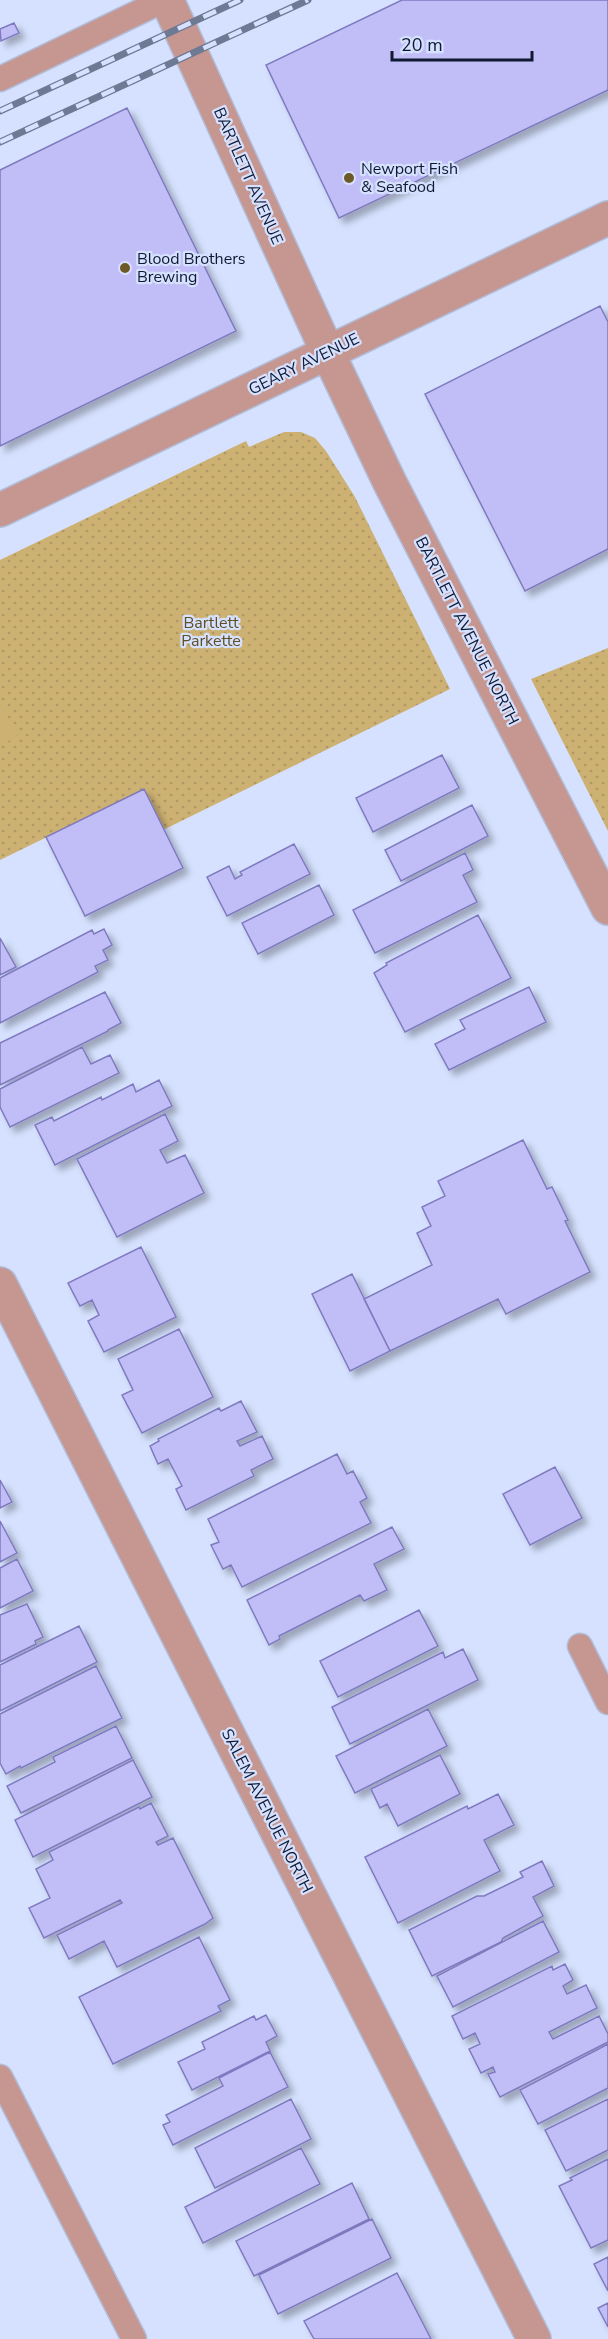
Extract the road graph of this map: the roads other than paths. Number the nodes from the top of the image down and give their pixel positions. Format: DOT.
graph roads {
  1 [pos="166,0"];
  2 [pos="0,79"];
  3 [pos="608,218"];
  4 [pos="328,353"];
  5 [pos="0,510"];
  6 [pos="608,908"];
  7 [pos="0,1284"];
  8 [pos="580,1646"];
  9 [pos="608,1702"];
  10 [pos="0,2077"];
  11 [pos="134,2339"];
  12 [pos="534,2339"];
  1 -- 2 [label="lane"];
  1 -- 4 [label="street, BARTLETT AVENUE"];
  3 -- 4 [label="street, GEARY AVENUE"];
  4 -- 5 [label="street, GEARY AVENUE"];
  4 -- 6 [label="street, BARTLETT AVENUE NORTH"];
  7 -- 12 [label="street, SALEM AVENUE NORTH"];
  8 -- 9 [label="lane"];
  10 -- 11 [label="lane"];
}
